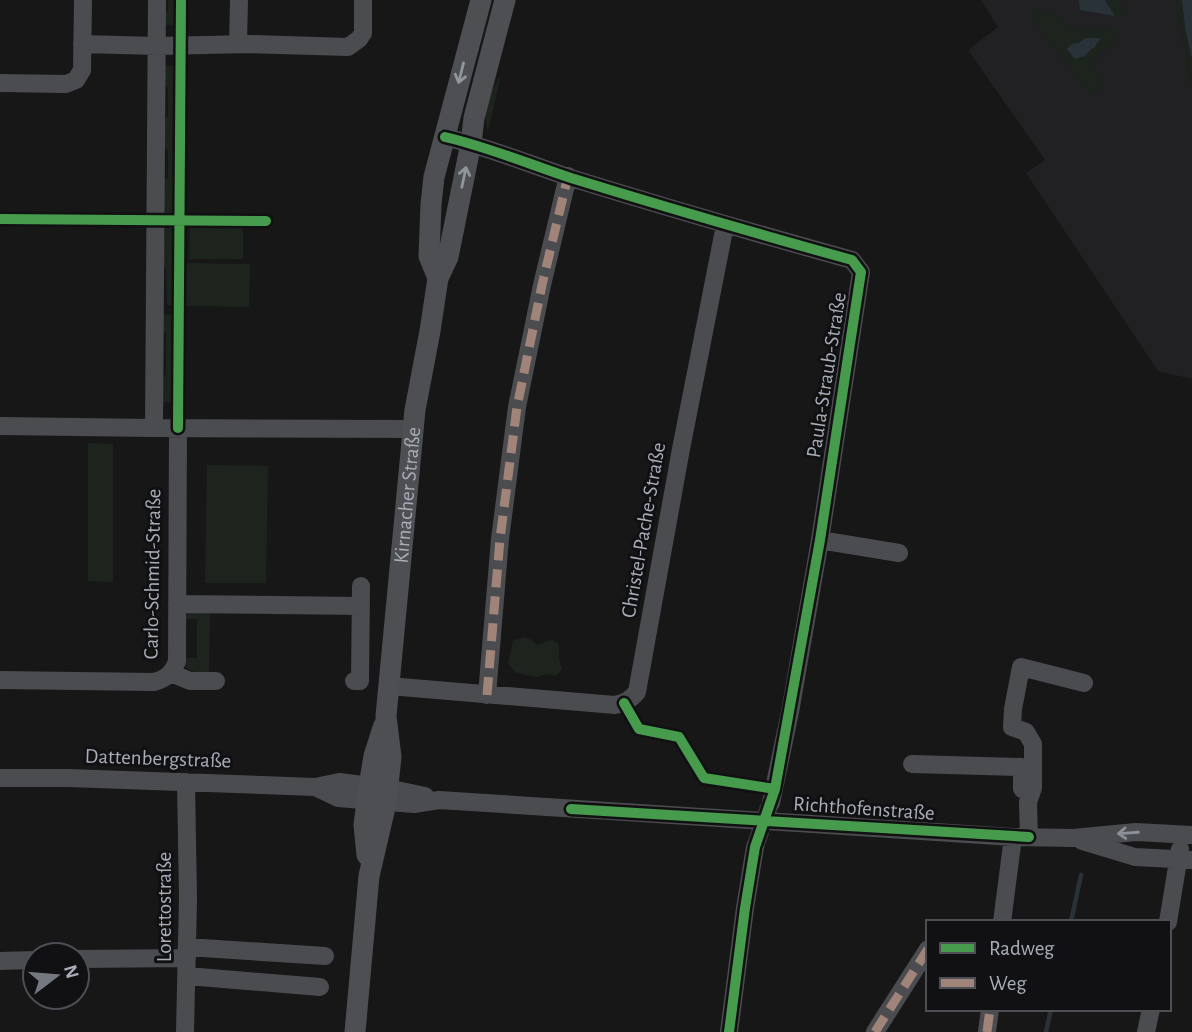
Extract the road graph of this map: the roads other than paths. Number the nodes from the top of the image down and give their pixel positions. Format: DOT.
graph roads {
  1 [pos="83,0"];
  2 [pos="157,0"];
  3 [pos="239,0"];
  4 [pos="363,0"];
  5 [pos="481,0"];
  6 [pos="505,0"];
  7 [pos="82,44"];
  8 [pos="238,44"];
  9 [pos="157,46"];
  10 [pos="0,83"];
  11 [pos="445,137"];
  12 [pos="471,143"];
  13 [pos="568,176"];
  14 [pos="431,204"];
  15 [pos="457,210"];
  16 [pos="725,225"];
  17 [pos="438,278"];
  18 [pos="0,426"];
  19 [pos="154,428"];
  20 [pos="178,428"];
  21 [pos="413,429"];
  22 [pos="820,540"];
  23 [pos="899,553"];
  24 [pos="361,586"];
  25 [pos="177,604"];
  26 [pos="360,606"];
  27 [pos="172,673"];
  28 [pos="0,680"];
  29 [pos="216,681"];
  30 [pos="354,681"];
  31 [pos="1084,683"];
  32 [pos="389,686"];
  33 [pos="487,695"];
  34 [pos="912,764"];
  35 [pos="0,778"];
  36 [pos="186,782"];
  37 [pos="377,794"];
  38 [pos="1028,802"];
  39 [pos="771,803"];
  40 [pos="1187,831"];
  41 [pos="1021,837"];
  42 [pos="1073,838"];
  43 [pos="755,847"];
  44 [pos="1185,860"];
  45 [pos="1002,920"];
  46 [pos="1169,920"];
  47 [pos="926,952"];
  48 [pos="325,956"];
  49 [pos="91,959"];
  50 [pos="21,960"];
  51 [pos="187,960"];
  52 [pos="0,961"];
  53 [pos="320,987"];
  54 [pos="990,1011"];
  55 [pos="1151,1011"];
  56 [pos="185,1032"];
  57 [pos="355,1032"];
  58 [pos="729,1032"];
  59 [pos="875,1032"];
  60 [pos="986,1032"];
  61 [pos="1146,1032"];
  1 -- 7 [label="street"];
  2 -- 9 [label="street"];
  3 -- 8 [label="street"];
  4 -- 8 [label="street"];
  5 -- 11 [label="main road, Kirnacher Straße, one-way"];
  6 -- 12 [label="main road, Kirnacher Straße"];
  7 -- 9 [label="street"];
  7 -- 10 [label="street"];
  8 -- 9 [label="street"];
  9 -- 19 [label="street"];
  11 -- 12 [label="street, Paula-Straub-Straße"];
  11 -- 14 [label="main road, Kirnacher Straße"];
  12 -- 13 [label="street, Paula-Straub-Straße"];
  15 -- 12 [label="main road, Kirnacher Straße, one-way"];
  13 -- 16 [label="street, Paula-Straub-Straße"];
  13 -- 33 [label="street"];
  14 -- 15 [label="street"];
  14 -- 17 [label="main road, Kirnacher Straße"];
  15 -- 17 [label="main road, Kirnacher Straße"];
  16 -- 22 [label="street, Paula-Straub-Straße"];
  16 -- 33 [label="street, Christel-Pache-Straße"];
  17 -- 21 [label="main road, Kirnacher Straße"];
  18 -- 19 [label="street"];
  19 -- 20 [label="street"];
  20 -- 21 [label="street"];
  20 -- 25 [label="street, Carlo-Schmid-Straße"];
  21 -- 32 [label="main road, Kirnacher Straße"];
  22 -- 23 [label="street"];
  22 -- 39 [label="street, Paula-Straub-Straße"];
  24 -- 26 [label="street"];
  25 -- 26 [label="street"];
  25 -- 27 [label="street, Carlo-Schmid-Straße"];
  26 -- 30 [label="street"];
  27 -- 28 [label="street, Carlo-Schmid-Straße"];
  27 -- 29 [label="street"];
  31 -- 38 [label="street"];
  32 -- 33 [label="street, Christel-Pache-Straße"];
  32 -- 37 [label="main road, Kirnacher Straße"];
  34 -- 38 [label="street"];
  35 -- 36 [label="street, Dattenbergstraße"];
  36 -- 37 [label="street, Dattenbergstraße"];
  36 -- 51 [label="street, Lorettostraße"];
  37 -- 41 [label="street, Richthofenstraße"];
  37 -- 57 [label="main road, Kirnacher Straße"];
  38 -- 41 [label="street"];
  40 -- 42 [label="street, Richthofenstraße, one-way"];
  40 -- 44 [label="street"];
  41 -- 42 [label="street, Richthofenstraße"];
  41 -- 45 [label="street"];
  42 -- 44 [label="street, Richthofenstraße"];
  43 -- 58 [label="street"];
  44 -- 46 [label="street"];
  47 -- 59 [label="street"];
  48 -- 51 [label="street"];
  49 -- 51 [label="street"];
  50 -- 52 [label="street"];
  51 -- 53 [label="street"];
  51 -- 56 [label="street, Lorettostraße"];
  54 -- 60 [label="street"];
  55 -- 61 [label="street"];
}
